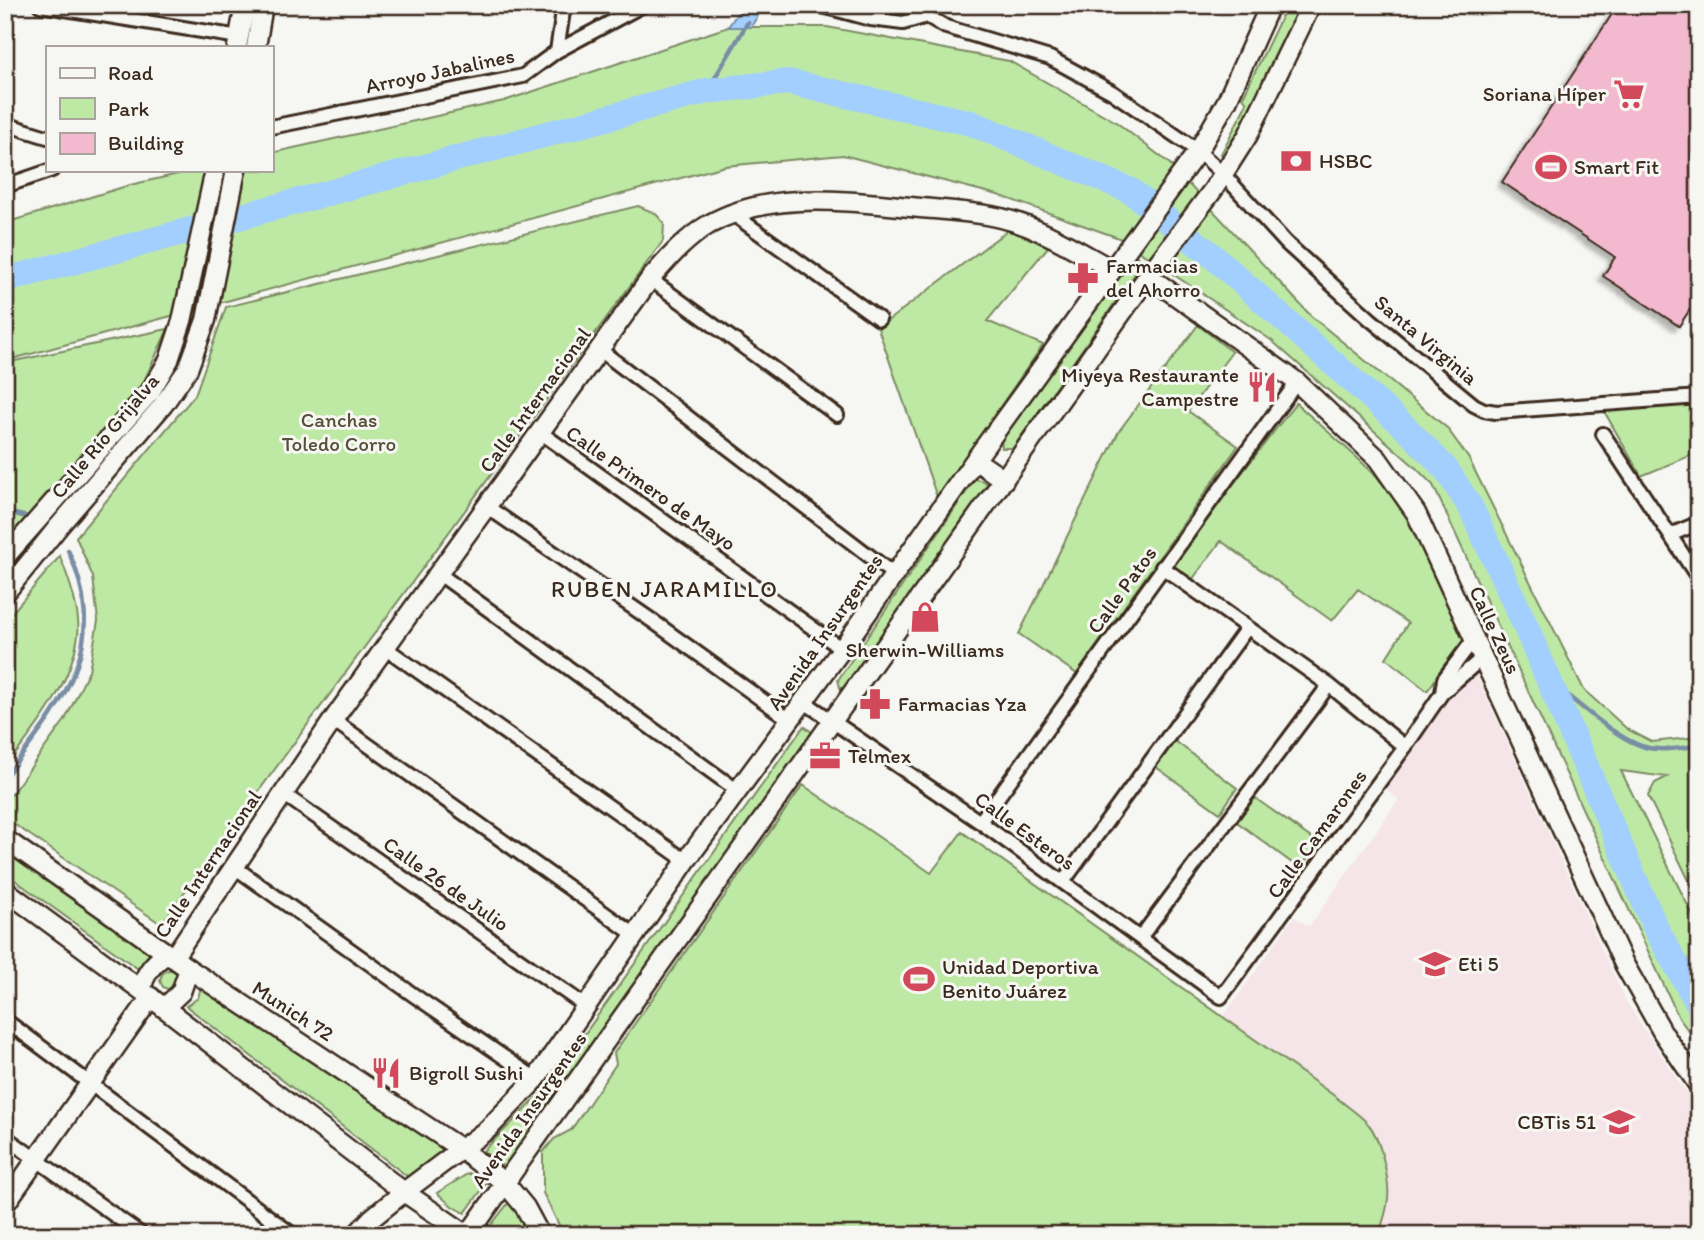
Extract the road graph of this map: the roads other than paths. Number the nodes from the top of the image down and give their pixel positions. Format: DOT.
graph roads {
  1 [pos="40,5"];
  2 [pos="245,5"];
  3 [pos="263,5"];
  4 [pos="565,5"];
  5 [pos="643,5"];
  6 [pos="819,5"];
  7 [pos="1270,5"];
  8 [pos="1311,5"];
  9 [pos="926,11"];
  10 [pos="238,42"];
  11 [pos="256,46"];
  12 [pos="557,51"];
  13 [pos="5,124"];
  14 [pos="273,127"];
  15 [pos="46,137"];
  16 [pos="1198,151"];
  17 [pos="46,172"];
  18 [pos="215,172"];
  19 [pos="236,172"];
  20 [pos="1223,174"];
  21 [pos="5,186"];
  22 [pos="733,214"];
  23 [pos="1111,269"];
  24 [pos="1148,276"];
  25 [pos="650,279"];
  26 [pos="879,319"];
  27 [pos="600,350"];
  28 [pos="1297,382"];
  29 [pos="1699,397"];
  30 [pos="837,415"];
  31 [pos="540,432"];
  32 [pos="1603,434"];
  33 [pos="975,460"];
  34 [pos="1004,480"];
  35 [pos="486,506"];
  36 [pos="1699,523"];
  37 [pos="1670,535"];
  38 [pos="5,557"];
  39 [pos="1162,567"];
  40 [pos="438,573"];
  41 [pos="894,574"];
  42 [pos="1699,579"];
  43 [pos="5,593"];
  44 [pos="1247,628"];
  45 [pos="1474,639"];
  46 [pos="384,647"];
  47 [pos="842,649"];
  48 [pos="1482,658"];
  49 [pos="1329,685"];
  50 [pos="1442,692"];
  51 [pos="803,701"];
  52 [pos="333,720"];
  53 [pos="790,720"];
  54 [pos="832,721"];
  55 [pos="1405,747"];
  56 [pos="738,790"];
  57 [pos="282,793"];
  58 [pos="981,822"];
  59 [pos="5,839"];
  60 [pos="686,861"];
  61 [pos="233,866"];
  62 [pos="1063,882"];
  63 [pos="5,890"];
  64 [pos="635,935"];
  65 [pos="1140,938"];
  66 [pos="170,956"];
  67 [pos="189,970"];
  68 [pos="1221,997"];
  69 [pos="152,998"];
  70 [pos="587,1007"];
  71 [pos="5,1020"];
  72 [pos="536,1079"];
  73 [pos="90,1083"];
  74 [pos="1699,1086"];
  75 [pos="5,1137"];
  76 [pos="461,1149"];
  77 [pos="36,1159"];
  78 [pos="505,1183"];
  79 [pos="404,1192"];
  80 [pos="5,1204"];
  81 [pos="142,1235"];
  82 [pos="293,1235"];
  83 [pos="356,1235"];
  84 [pos="467,1235"];
  85 [pos="540,1235"];
  1 -- 10 [label="street"];
  2 -- 10 [label="main road"];
  3 -- 11 [label="main road"];
  4 -- 12 [label="street"];
  5 -- 12 [label="street, Arroyo Jabalines"];
  6 -- 9 [label="street"];
  7 -- 16 [label="main road, Avenida Insurgentes"];
  8 -- 20 [label="main road, Avenida Insurgentes"];
  9 -- 16 [label="street, Santa Virginia"];
  12 -- 14 [label="street, Arroyo Jabalines"];
  13 -- 15 [label="street"];
  16 -- 20 [label="street, Santa Virginia"];
  16 -- 23 [label="main road, Avenida Insurgentes"];
  17 -- 21 [label="street"];
  18 -- 38 [label="main road, Calle Río Grijalva"];
  19 -- 43 [label="main road, Calle Río Grijalva"];
  20 -- 24 [label="main road, Avenida Insurgentes"];
  20 -- 29 [label="street, Santa Virginia"];
  22 -- 23 [label="main road, Calle Internacional"];
  22 -- 25 [label="main road, Calle Internacional"];
  22 -- 26 [label="street"];
  23 -- 33 [label="main road, Avenida Insurgentes"];
  24 -- 28 [label="main road, Calle Zeus"];
  24 -- 34 [label="main road, Avenida Insurgentes"];
  25 -- 27 [label="main road, Calle Internacional"];
  25 -- 30 [label="street"];
  27 -- 31 [label="main road, Calle Internacional"];
  27 -- 41 [label="street"];
  28 -- 39 [label="street, Calle Patos"];
  28 -- 45 [label="main road, Calle Zeus"];
  31 -- 35 [label="main road, Calle Internacional"];
  31 -- 47 [label="street, Calle Primero de Mayo"];
  32 -- 37 [label="street"];
  33 -- 34 [label="main road"];
  33 -- 41 [label="main road, Avenida Insurgentes"];
  34 -- 54 [label="main road, Avenida Insurgentes"];
  35 -- 40 [label="main road, Calle Internacional"];
  35 -- 53 [label="street"];
  36 -- 37 [label="street"];
  37 -- 42 [label="street"];
  39 -- 44 [label="street"];
  39 -- 58 [label="street, Calle Patos"];
  40 -- 46 [label="main road, Calle Internacional"];
  40 -- 56 [label="street"];
  41 -- 47 [label="main road, Avenida Insurgentes"];
  44 -- 49 [label="street"];
  44 -- 62 [label="street"];
  45 -- 48 [label="main road, Calle Zeus"];
  45 -- 50 [label="street, Calle Camarones"];
  46 -- 52 [label="main road, Calle Internacional"];
  46 -- 60 [label="street"];
  47 -- 51 [label="main road, Avenida Insurgentes"];
  48 -- 50 [label="street, Calle Camarones"];
  48 -- 74 [label="main road, Calle Zeus"];
  49 -- 55 [label="street"];
  49 -- 65 [label="street"];
  50 -- 55 [label="street, Calle Camarones"];
  51 -- 53 [label="main road, Avenida Insurgentes"];
  51 -- 54 [label="street, Calle Esteros"];
  52 -- 57 [label="main road, Calle Internacional"];
  52 -- 64 [label="street"];
  53 -- 56 [label="main road, Avenida Insurgentes"];
  54 -- 58 [label="street, Calle Esteros"];
  54 -- 78 [label="main road, Avenida Insurgentes"];
  55 -- 68 [label="street, Calle Camarones"];
  56 -- 60 [label="main road, Avenida Insurgentes"];
  57 -- 61 [label="main road, Calle Internacional"];
  57 -- 70 [label="street, Calle 26 de Julio"];
  58 -- 62 [label="street, Calle Esteros"];
  59 -- 66 [label="main road, Munich 72"];
  60 -- 64 [label="main road, Avenida Insurgentes"];
  61 -- 66 [label="main road, Calle Internacional"];
  61 -- 72 [label="street"];
  62 -- 65 [label="street, Calle Esteros"];
  63 -- 69 [label="main road"];
  64 -- 70 [label="main road, Avenida Insurgentes"];
  65 -- 68 [label="street, Calle Esteros"];
  66 -- 67 [label="main road, Munich 72"];
  66 -- 69 [label="main road"];
  67 -- 69 [label="main road"];
  67 -- 76 [label="main road, Munich 72"];
  69 -- 73 [label="main road"];
  69 -- 79 [label="main road"];
  70 -- 72 [label="main road, Avenida Insurgentes"];
  71 -- 73 [label="street"];
  72 -- 76 [label="main road, Avenida Insurgentes"];
  73 -- 77 [label="main road"];
  73 -- 82 [label="street"];
  75 -- 77 [label="street"];
  76 -- 78 [label="main road, Munich 72"];
  76 -- 79 [label="main road, Avenida Insurgentes"];
  77 -- 80 [label="main road"];
  77 -- 81 [label="street"];
  78 -- 84 [label="main road, Avenida Insurgentes"];
  78 -- 85 [label="main road, Munich 72"];
  79 -- 83 [label="main road, Avenida Insurgentes"];
  79 -- 84 [label="main road"];
}
